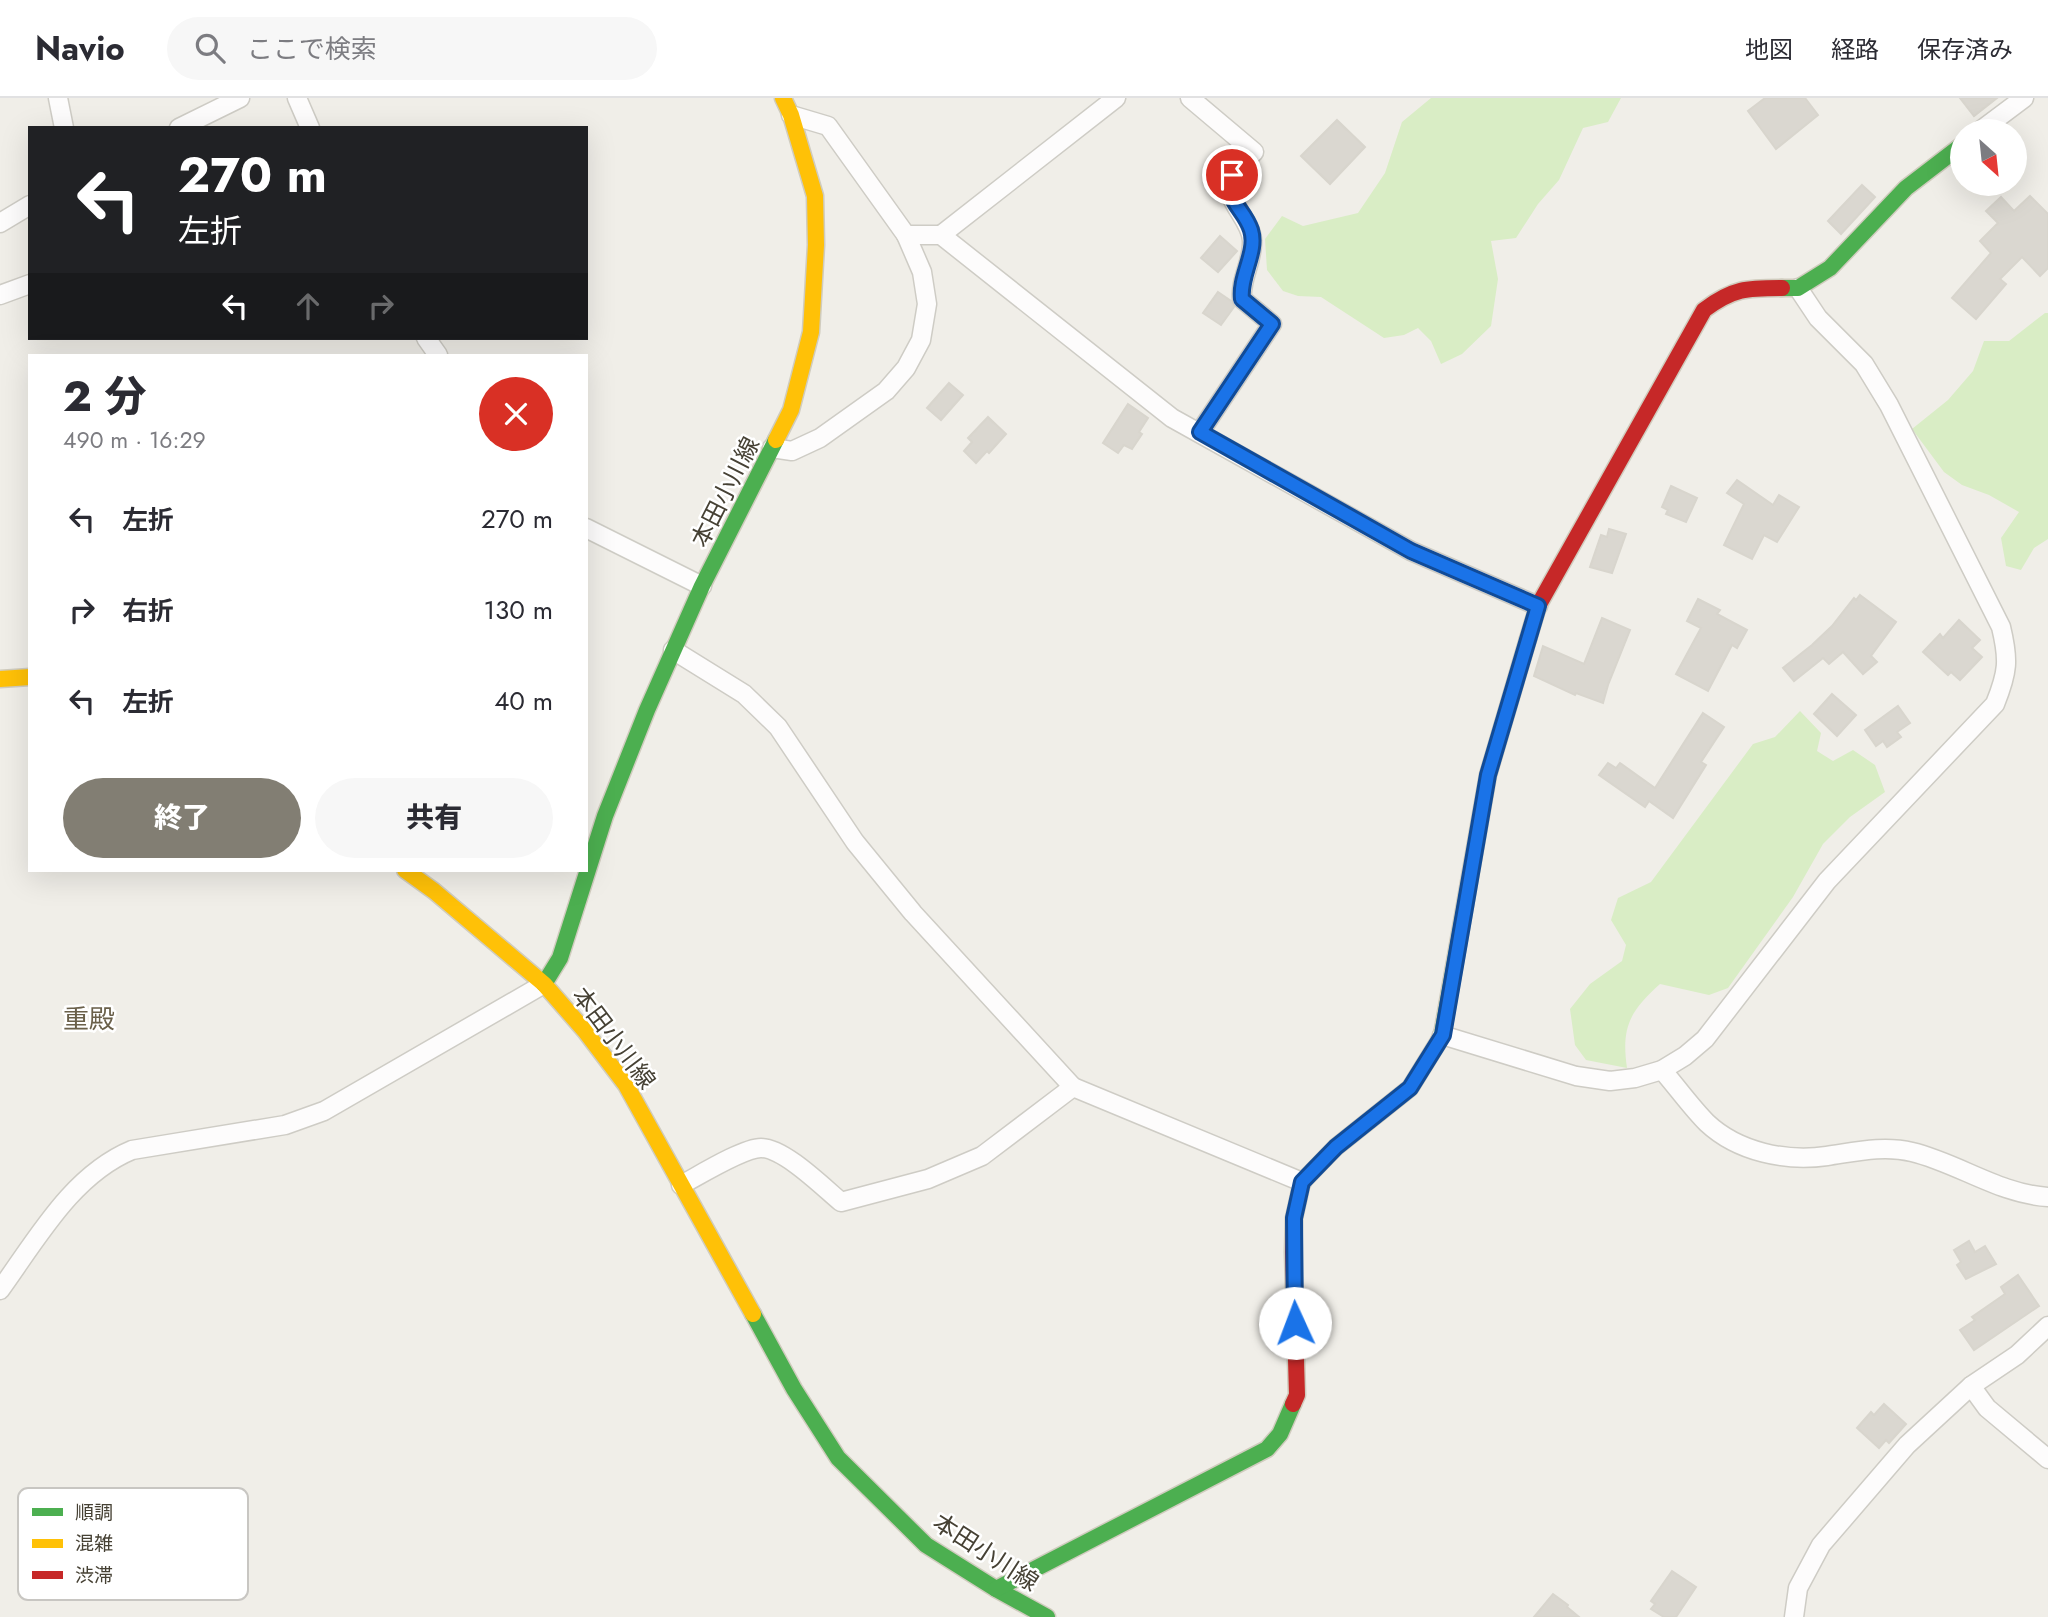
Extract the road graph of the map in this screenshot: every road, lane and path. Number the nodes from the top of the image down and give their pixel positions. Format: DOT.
graph roads {
  1 [pos="58,98"];
  2 [pos="240,98"];
  3 [pos="297,98"];
  4 [pos="1116,98"];
  5 [pos="1190,98"];
  6 [pos="2024,98"];
  7 [pos="787,106"];
  8 [pos="1996,119"];
  9 [pos="64,126"];
  10 [pos="183,126"];
  11 [pos="309,126"];
  12 [pos="1950,154"];
  13 [pos="28,206"];
  14 [pos="0,223"];
  15 [pos="941,234"];
  16 [pos="906,235"];
  17 [pos="28,285"];
  18 [pos="1798,288"];
  19 [pos="0,295"];
  20 [pos="1200,432"];
  21 [pos="772,448"];
  22 [pos="588,529"];
  23 [pos="702,586"];
  24 [pos="1538,606"];
  25 [pos="673,650"];
  26 [pos="28,677"];
  27 [pos="0,679"];
  28 [pos="588,870"];
  29 [pos="408,872"];
  30 [pos="587,872"];
  31 [pos="544,984"];
  32 [pos="1443,1035"];
  33 [pos="1662,1070"];
  34 [pos="1073,1087"];
  35 [pos="1302,1182"];
  36 [pos="681,1185"];
  37 [pos="2048,1196"];
  38 [pos="0,1290"];
  39 [pos="2048,1326"];
  40 [pos="1971,1387"];
  41 [pos="2048,1459"];
  42 [pos="996,1589"];
  43 [pos="1047,1617"];
  44 [pos="1794,1617"];
  1 -- 9 [label="street"];
  2 -- 10 [label="street"];
  3 -- 11 [label="street"];
  4 -- 15 [label="street"];
  5 -- 20 [label="street"];
  6 -- 8 [label="street"];
  7 -- 16 [label="street"];
  7 -- 21 [label="main road, 本田小川線"];
  12 -- 18 [label="main road"];
  13 -- 14 [label="street"];
  15 -- 16 [label="street"];
  15 -- 20 [label="street"];
  16 -- 21 [label="street"];
  17 -- 19 [label="street"];
  18 -- 24 [label="main road"];
  18 -- 33 [label="street"];
  20 -- 24 [label="street"];
  21 -- 23 [label="main road, 本田小川線"];
  22 -- 23 [label="street"];
  23 -- 25 [label="main road, 本田小川線"];
  24 -- 32 [label="main road"];
  25 -- 28 [label="main road, 本田小川線"];
  25 -- 34 [label="street"];
  26 -- 27 [label="main road"];
  29 -- 31 [label="main road"];
  30 -- 31 [label="main road, 本田小川線"];
  31 -- 36 [label="main road, 本田小川線"];
  31 -- 38 [label="street"];
  32 -- 33 [label="street"];
  32 -- 35 [label="main road"];
  33 -- 37 [label="street"];
  34 -- 35 [label="street"];
  34 -- 36 [label="street"];
  35 -- 42 [label="main road"];
  36 -- 42 [label="main road, 本田小川線"];
  39 -- 40 [label="street"];
  40 -- 41 [label="street"];
  40 -- 44 [label="street"];
  42 -- 43 [label="main road, 本田小川線"];
}
